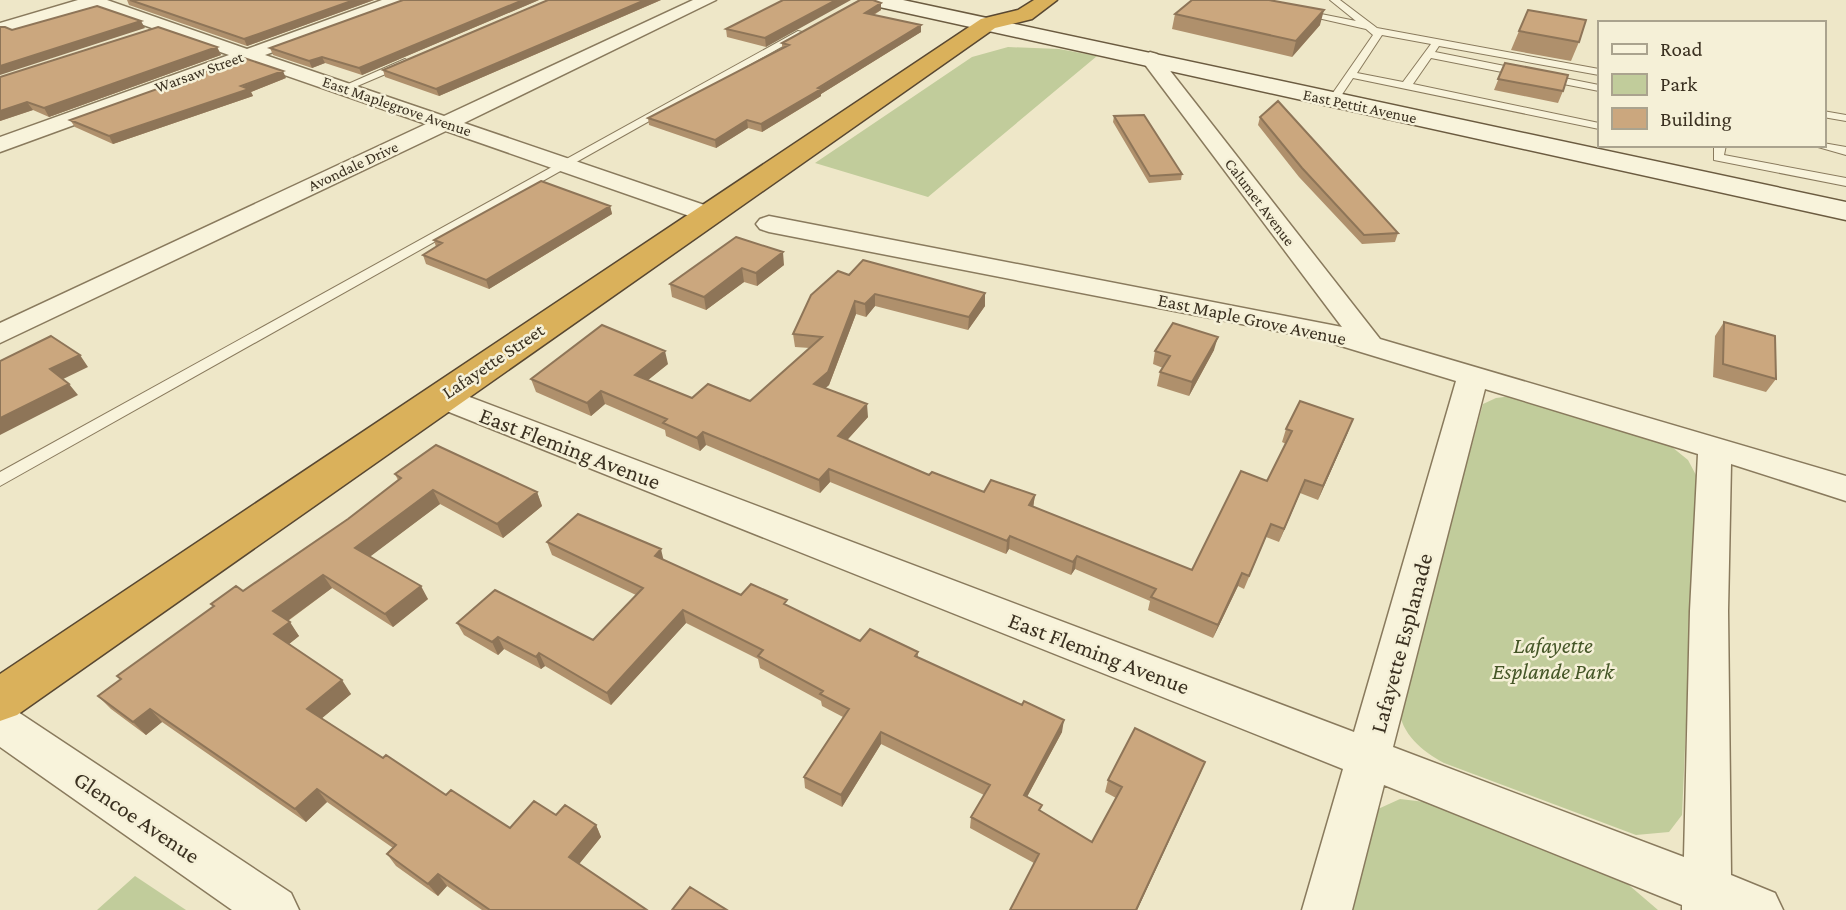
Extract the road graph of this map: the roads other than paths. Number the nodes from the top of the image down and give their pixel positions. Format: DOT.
graph roads {
  1 [pos="398,0"];
  2 [pos="707,0"];
  3 [pos="875,0"];
  4 [pos="1047,0"];
  5 [pos="1334,0"];
  6 [pos="93,1"];
  7 [pos="917,4"];
  8 [pos="998,12"];
  9 [pos="1291,12"];
  10 [pos="166,27"];
  11 [pos="0,29"];
  12 [pos="809,29"];
  13 [pos="1372,29"];
  14 [pos="141,35"];
  15 [pos="1437,42"];
  16 [pos="247,54"];
  17 [pos="1428,54"];
  18 [pos="418,57"];
  19 [pos="1150,58"];
  20 [pos="1598,72"];
  21 [pos="1352,75"];
  22 [pos="1406,86"];
  23 [pos="344,88"];
  24 [pos="1598,88"];
  25 [pos="1333,100"];
  26 [pos="1825,114"];
  27 [pos="1846,118"];
  28 [pos="445,123"];
  29 [pos="1598,125"];
  30 [pos="0,145"];
  31 [pos="1720,147"];
  32 [pos="1825,147"];
  33 [pos="1846,151"];
  34 [pos="564,164"];
  35 [pos="1846,183"];
  36 [pos="1846,211"];
  37 [pos="707,214"];
  38 [pos="769,224"];
  39 [pos="0,334"];
  40 [pos="1370,345"];
  41 [pos="1473,376"];
  42 [pos="440,397"];
  43 [pos="1715,448"];
  44 [pos="0,480"];
  45 [pos="1837,480"];
  46 [pos="0,700"];
  47 [pos="0,723"];
  48 [pos="1370,758"];
  49 [pos="1707,900"];
  50 [pos="274,910"];
  51 [pos="1327,910"];
  52 [pos="1758,910"];
  1 -- 16 [label="street, Warsaw Street"];
  2 -- 28 [label="street, Avondale Drive"];
  3 -- 7 [label="street, East Pettit Avenue"];
  4 -- 8 [label="highway, Lafayette Street"];
  5 -- 13 [label="lane"];
  6 -- 10 [label="street, East Maplegrove Avenue"];
  6 -- 11 [label="street"];
  7 -- 8 [label="street, East Pettit Avenue"];
  8 -- 19 [label="street, East Pettit Avenue"];
  8 -- 37 [label="highway, Lafayette Street"];
  9 -- 13 [label="lane"];
  10 -- 14 [label="lane"];
  10 -- 16 [label="street, East Maplegrove Avenue"];
  12 -- 34 [label="lane"];
  13 -- 15 [label="lane"];
  13 -- 21 [label="lane"];
  15 -- 17 [label="lane"];
  15 -- 20 [label="lane"];
  16 -- 23 [label="street, East Maplegrove Avenue"];
  16 -- 30 [label="street, Warsaw Street"];
  17 -- 22 [label="lane"];
  17 -- 24 [label="lane"];
  18 -- 23 [label="lane"];
  19 -- 25 [label="street, East Pettit Avenue"];
  19 -- 40 [label="street, Calumet Avenue"];
  21 -- 22 [label="lane"];
  21 -- 25 [label="lane"];
  22 -- 29 [label="lane"];
  23 -- 28 [label="street, East Maplegrove Avenue"];
  25 -- 36 [label="street, East Pettit Avenue"];
  26 -- 27 [label="lane"];
  28 -- 34 [label="street, East Maplegrove Avenue"];
  28 -- 39 [label="street, Avondale Drive"];
  31 -- 35 [label="lane"];
  32 -- 33 [label="lane"];
  34 -- 37 [label="street, East Maplegrove Avenue"];
  34 -- 44 [label="lane"];
  37 -- 42 [label="highway, Lafayette Street"];
  38 -- 40 [label="street, East Maple Grove Avenue"];
  40 -- 41 [label="street, East Maple Grove Avenue"];
  41 -- 43 [label="street, East Maple Grove Avenue"];
  41 -- 48 [label="street, Lafayette Esplanade"];
  42 -- 46 [label="highway, Lafayette Street"];
  42 -- 48 [label="street, East Fleming Avenue"];
  43 -- 45 [label="street, East Maple Grove Avenue"];
  43 -- 49 [label="street"];
  47 -- 50 [label="street, Glencoe Avenue"];
  48 -- 49 [label="street, East Fleming Avenue"];
  48 -- 51 [label="street, Lafayette Esplanade"];
  49 -- 52 [label="street, East Fleming Avenue"];
}
